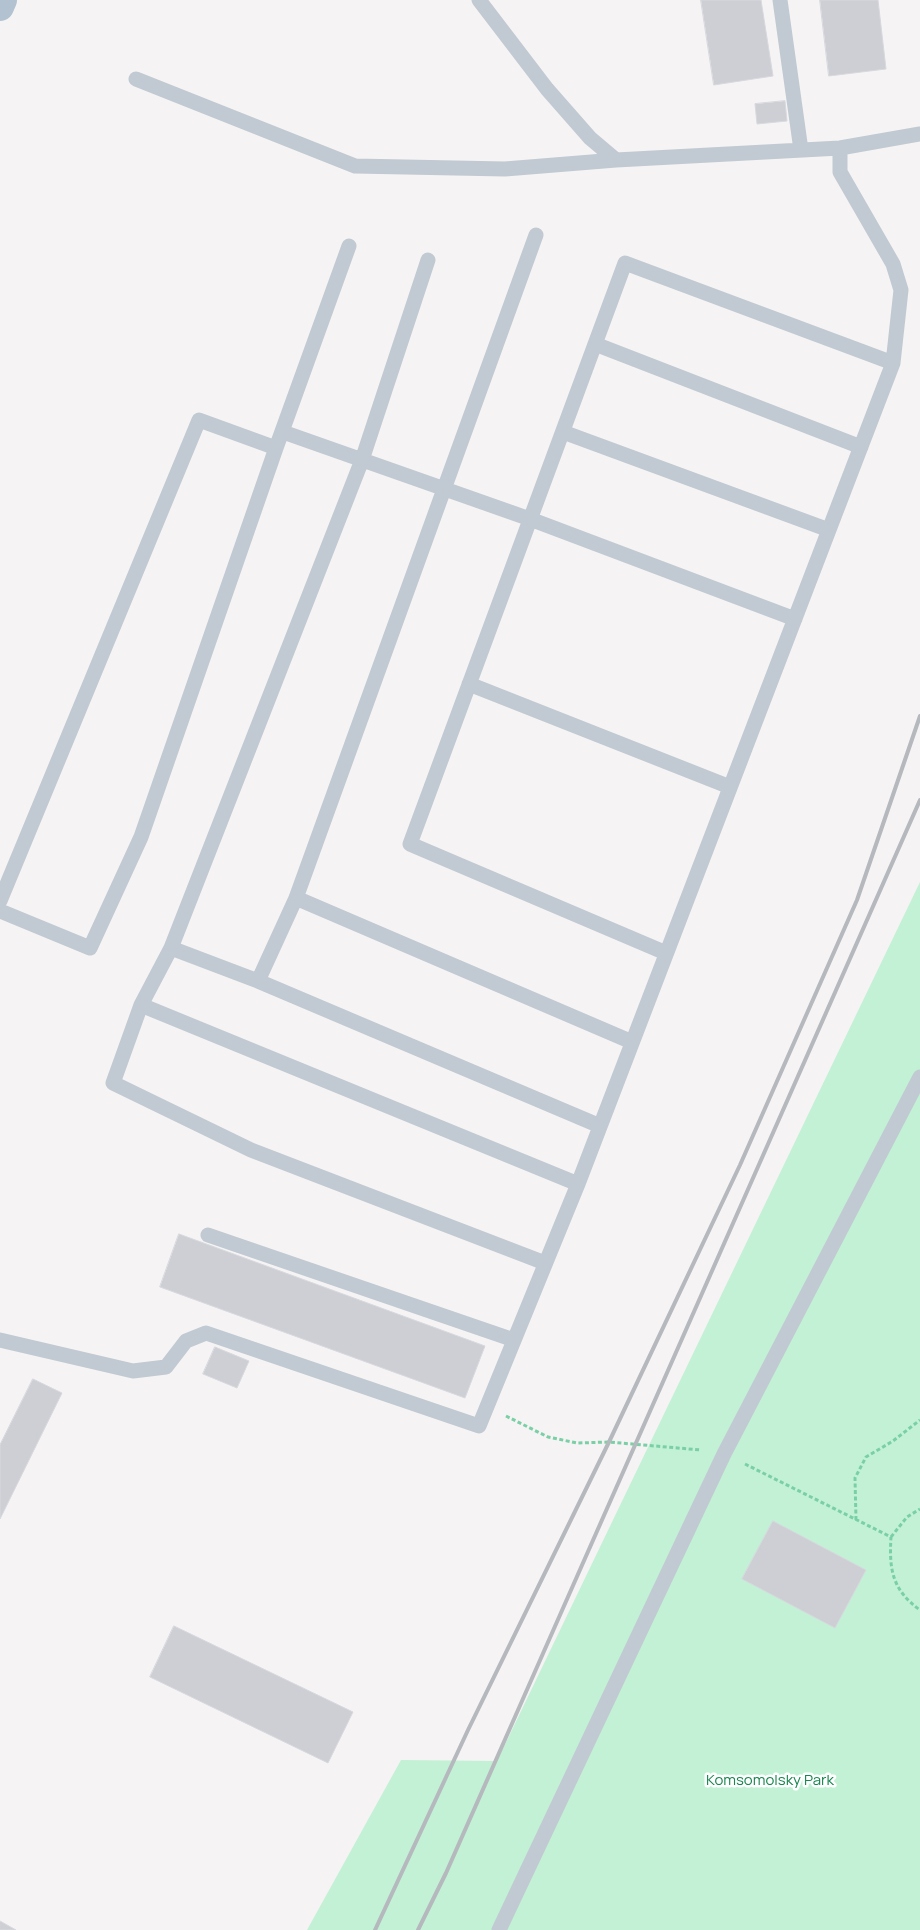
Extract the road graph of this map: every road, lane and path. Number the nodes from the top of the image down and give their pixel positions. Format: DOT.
graph roads {
  1 [pos="3,0"];
  2 [pos="479,0"];
  3 [pos="780,0"];
  4 [pos="0,8"];
  5 [pos="136,79"];
  6 [pos="920,134"];
  7 [pos="840,148"];
  8 [pos="801,150"];
  9 [pos="616,160"];
  10 [pos="536,235"];
  11 [pos="349,246"];
  12 [pos="428,260"];
  13 [pos="595,344"];
  14 [pos="893,364"];
  15 [pos="284,432"];
  16 [pos="563,432"];
  17 [pos="861,447"];
  18 [pos="276,448"];
  19 [pos="362,460"];
  20 [pos="445,489"];
  21 [pos="530,519"];
  22 [pos="829,530"];
  23 [pos="795,618"];
  24 [pos="469,684"];
  25 [pos="730,786"];
  26 [pos="296,898"];
  27 [pos="0,901"];
  28 [pos="0,911"];
  29 [pos="171,948"];
  30 [pos="666,953"];
  31 [pos="258,981"];
  32 [pos="140,1005"];
  33 [pos="632,1042"];
  34 [pos="920,1077"];
  35 [pos="600,1126"];
  36 [pos="578,1184"];
  37 [pos="208,1235"];
  38 [pos="545,1263"];
  39 [pos="0,1340"];
  40 [pos="514,1340"];
  41 [pos="487,1407"];
  42 [pos="920,1420"];
  43 [pos="724,1454"];
  44 [pos="920,1509"];
  45 [pos="856,1520"];
  46 [pos="891,1537"];
  47 [pos="920,1610"];
  48 [pos="499,1930"];
  1 -- 4 [label="main road"];
  2 -- 9 [label="lane"];
  3 -- 8 [label="lane"];
  5 -- 9 [label="lane"];
  6 -- 7 [label="lane"];
  7 -- 8 [label="lane"];
  7 -- 14 [label="lane"];
  8 -- 9 [label="lane"];
  10 -- 20 [label="lane"];
  11 -- 15 [label="lane"];
  12 -- 19 [label="lane"];
  13 -- 14 [label="lane"];
  13 -- 16 [label="lane"];
  13 -- 17 [label="lane"];
  14 -- 17 [label="lane"];
  15 -- 18 [label="lane"];
  15 -- 19 [label="lane"];
  16 -- 21 [label="lane"];
  16 -- 22 [label="lane"];
  17 -- 22 [label="lane"];
  18 -- 27 [label="lane"];
  18 -- 28 [label="lane"];
  19 -- 20 [label="lane"];
  19 -- 29 [label="lane"];
  20 -- 21 [label="lane"];
  20 -- 26 [label="lane"];
  21 -- 23 [label="lane"];
  21 -- 24 [label="lane"];
  22 -- 23 [label="lane"];
  23 -- 25 [label="lane"];
  24 -- 25 [label="lane"];
  24 -- 30 [label="lane"];
  25 -- 30 [label="lane"];
  26 -- 31 [label="lane"];
  26 -- 33 [label="lane"];
  29 -- 31 [label="lane"];
  29 -- 32 [label="lane"];
  30 -- 33 [label="lane"];
  31 -- 35 [label="lane"];
  32 -- 36 [label="lane"];
  32 -- 38 [label="lane"];
  33 -- 35 [label="lane"];
  34 -- 43 [label="lane"];
  35 -- 36 [label="lane"];
  36 -- 38 [label="lane"];
  37 -- 40 [label="lane"];
  38 -- 40 [label="lane"];
  39 -- 41 [label="lane"];
  40 -- 41 [label="lane"];
  41 -- 43 [label="path"];
  42 -- 45 [label="path"];
  43 -- 45 [label="path"];
  43 -- 48 [label="lane"];
  44 -- 46 [label="path"];
  45 -- 46 [label="path"];
  46 -- 47 [label="path"];
}
